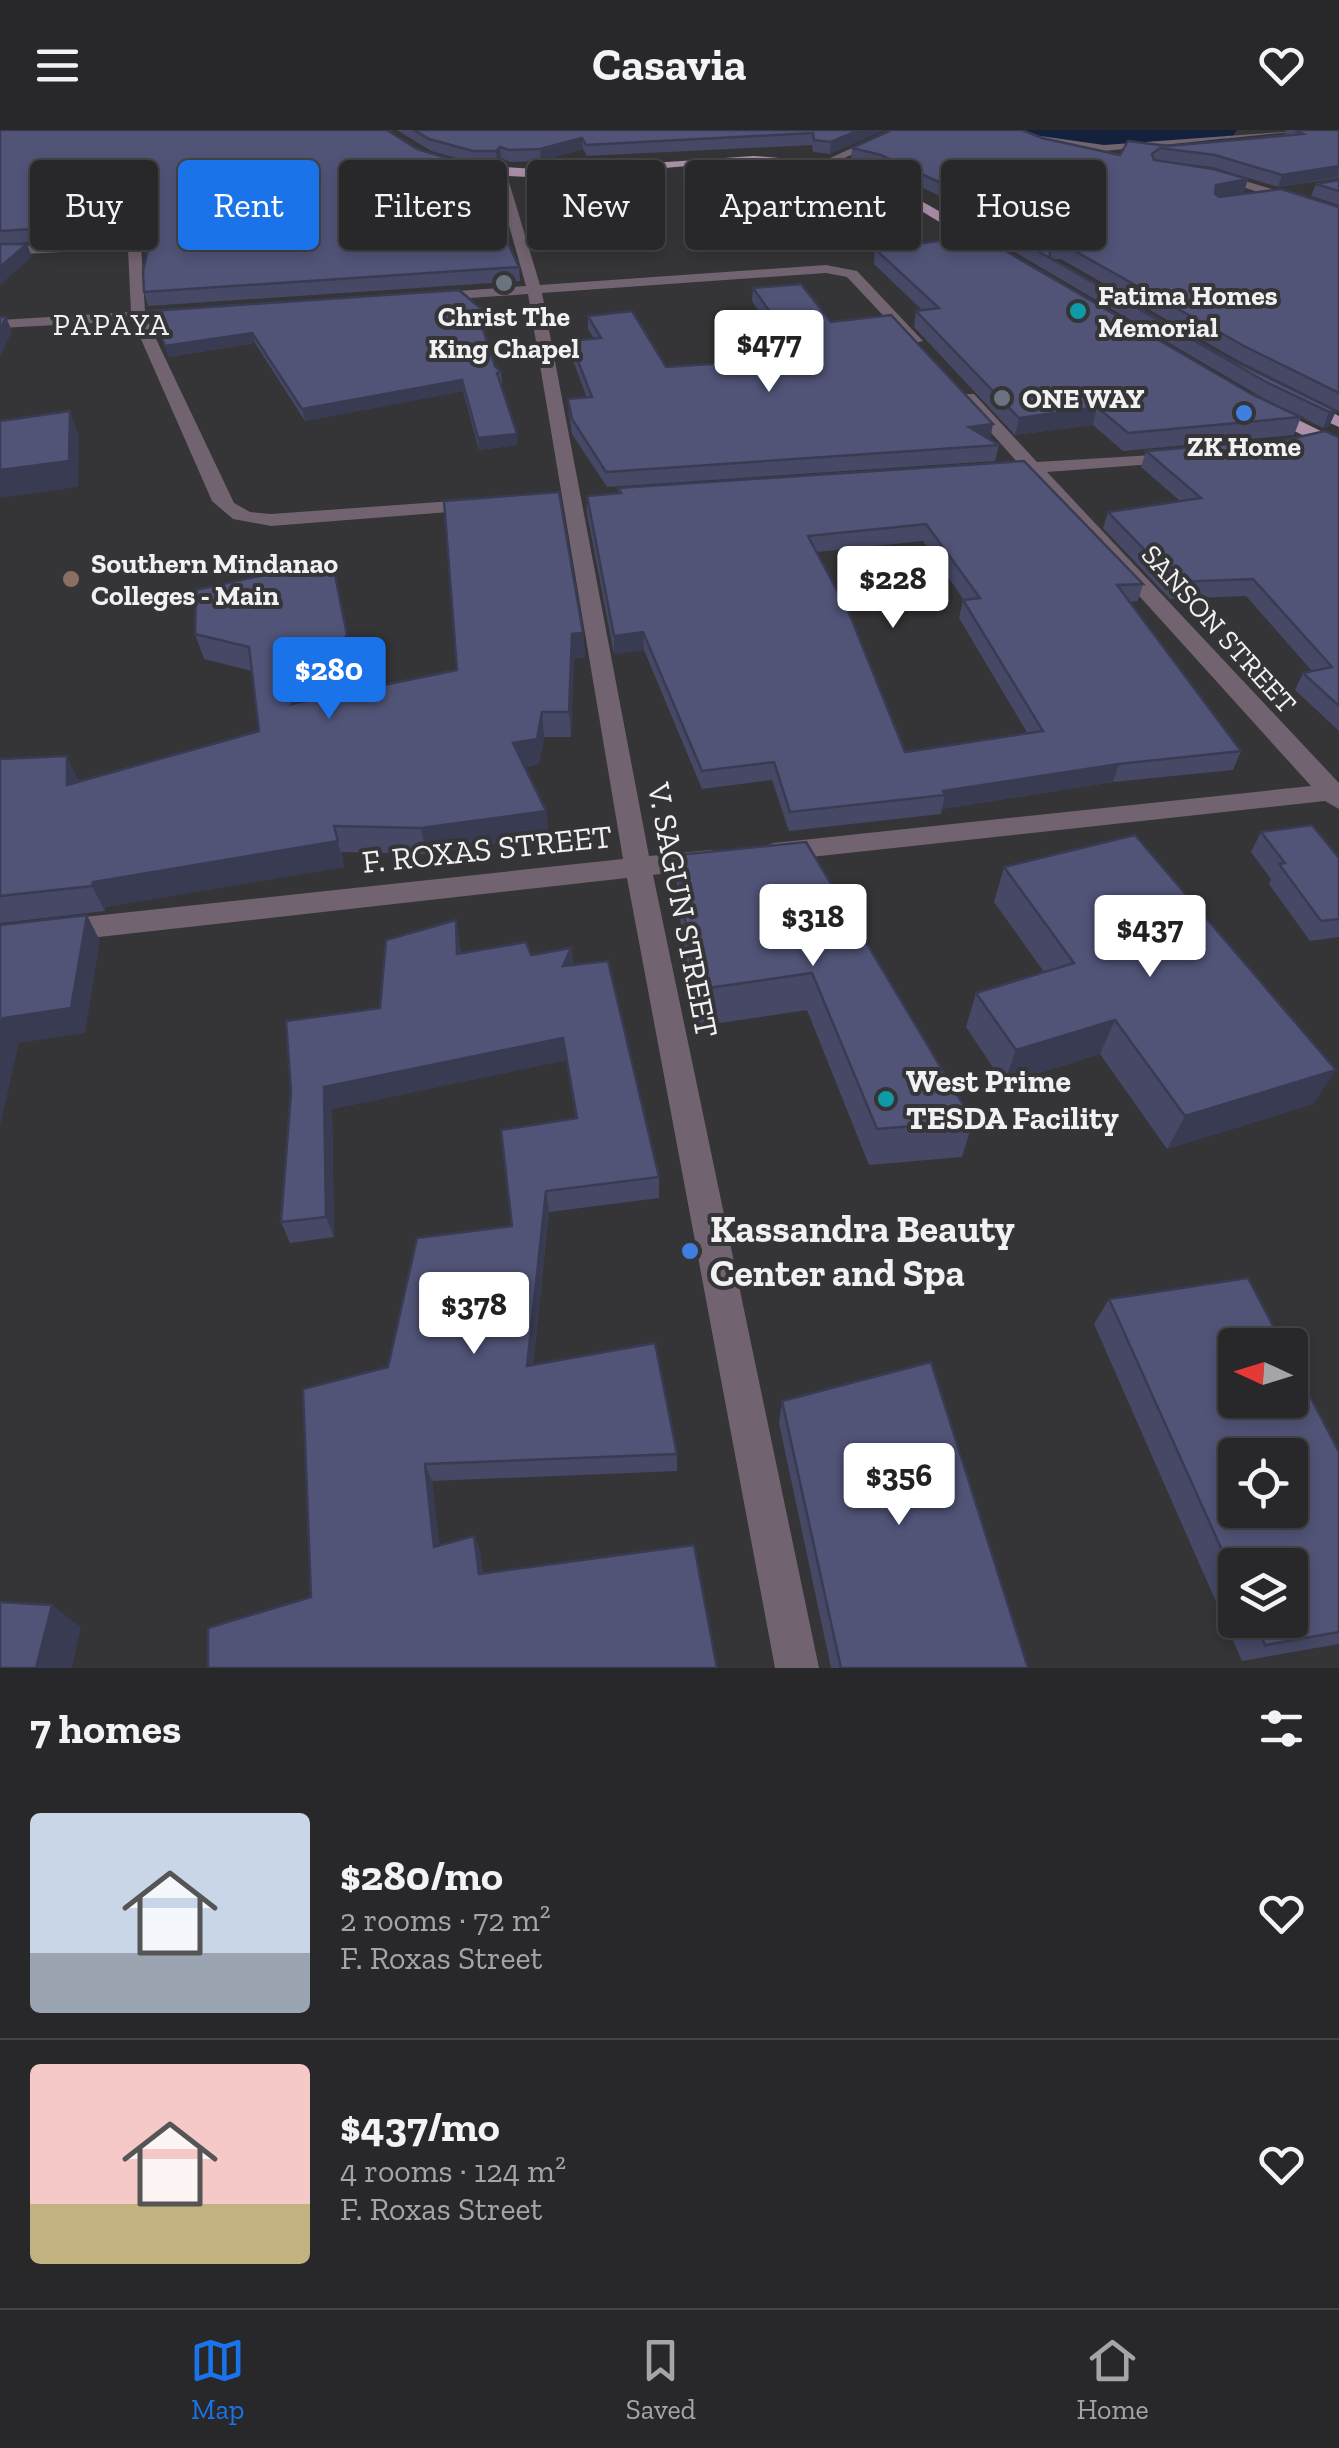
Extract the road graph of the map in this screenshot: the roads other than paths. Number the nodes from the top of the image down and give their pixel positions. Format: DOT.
graph roads {
  1 [pos="901,130"];
  2 [pos="977,130"];
  3 [pos="1305,130"];
  4 [pos="445,158"];
  5 [pos="836,158"];
  6 [pos="455,160"];
  7 [pos="507,169"];
  8 [pos="507,169"];
  9 [pos="1200,172"];
  10 [pos="1309,190"];
  11 [pos="507,191"];
  12 [pos="1280,194"];
  13 [pos="1249,198"];
  14 [pos="941,201"];
  15 [pos="1339,214"];
  16 [pos="941,220"];
  17 [pos="30,249"];
  18 [pos="134,250"];
  19 [pos="994,250"];
  20 [pos="0,251"];
  21 [pos="1017,264"];
  22 [pos="534,290"];
  23 [pos="415,298"];
  24 [pos="197,312"];
  25 [pos="138,316"];
  26 [pos="0,324"];
  27 [pos="930,357"];
  28 [pos="956,384"];
  29 [pos="1278,391"];
  30 [pos="1255,405"];
  31 [pos="1339,422"];
  32 [pos="1333,440"];
  33 [pos="1284,446"];
  34 [pos="1207,454"];
  35 [pos="1034,467"];
  36 [pos="995,470"];
  37 [pos="493,504"];
  38 [pos="1336,795"];
  39 [pos="638,867"];
  40 [pos="0,937"];
  41 [pos="796,1668"];
  1 -- 5 [label="street"];
  2 -- 3 [label="street"];
  4 -- 6 [label="main road"];
  5 -- 7 [label="main road"];
  5 -- 14 [label="main road"];
  8 -- 16 [label="main road"];
  9 -- 12 [label="street"];
  10 -- 12 [label="street"];
  11 -- 22 [label="street, V. SAGUN STREET"];
  12 -- 13 [label="street"];
  12 -- 15 [label="street"];
  17 -- 20 [label="street"];
  18 -- 25 [label="street"];
  19 -- 21 [label="main road"];
  22 -- 23 [label="street"];
  22 -- 27 [label="street"];
  22 -- 39 [label="street, V. SAGUN STREET"];
  24 -- 25 [label="street"];
  25 -- 26 [label="street"];
  25 -- 37 [label="street"];
  28 -- 35 [label="street, SANSON STREET"];
  29 -- 31 [label="main road"];
  30 -- 32 [label="main road"];
  32 -- 33 [label="street"];
  34 -- 35 [label="street"];
  35 -- 36 [label="street"];
  35 -- 38 [label="street, SANSON STREET"];
  38 -- 39 [label="street, F. ROXAS STREET"];
  39 -- 40 [label="street, F. ROXAS STREET"];
  39 -- 41 [label="street, V. SAGUN STREET"];
}
